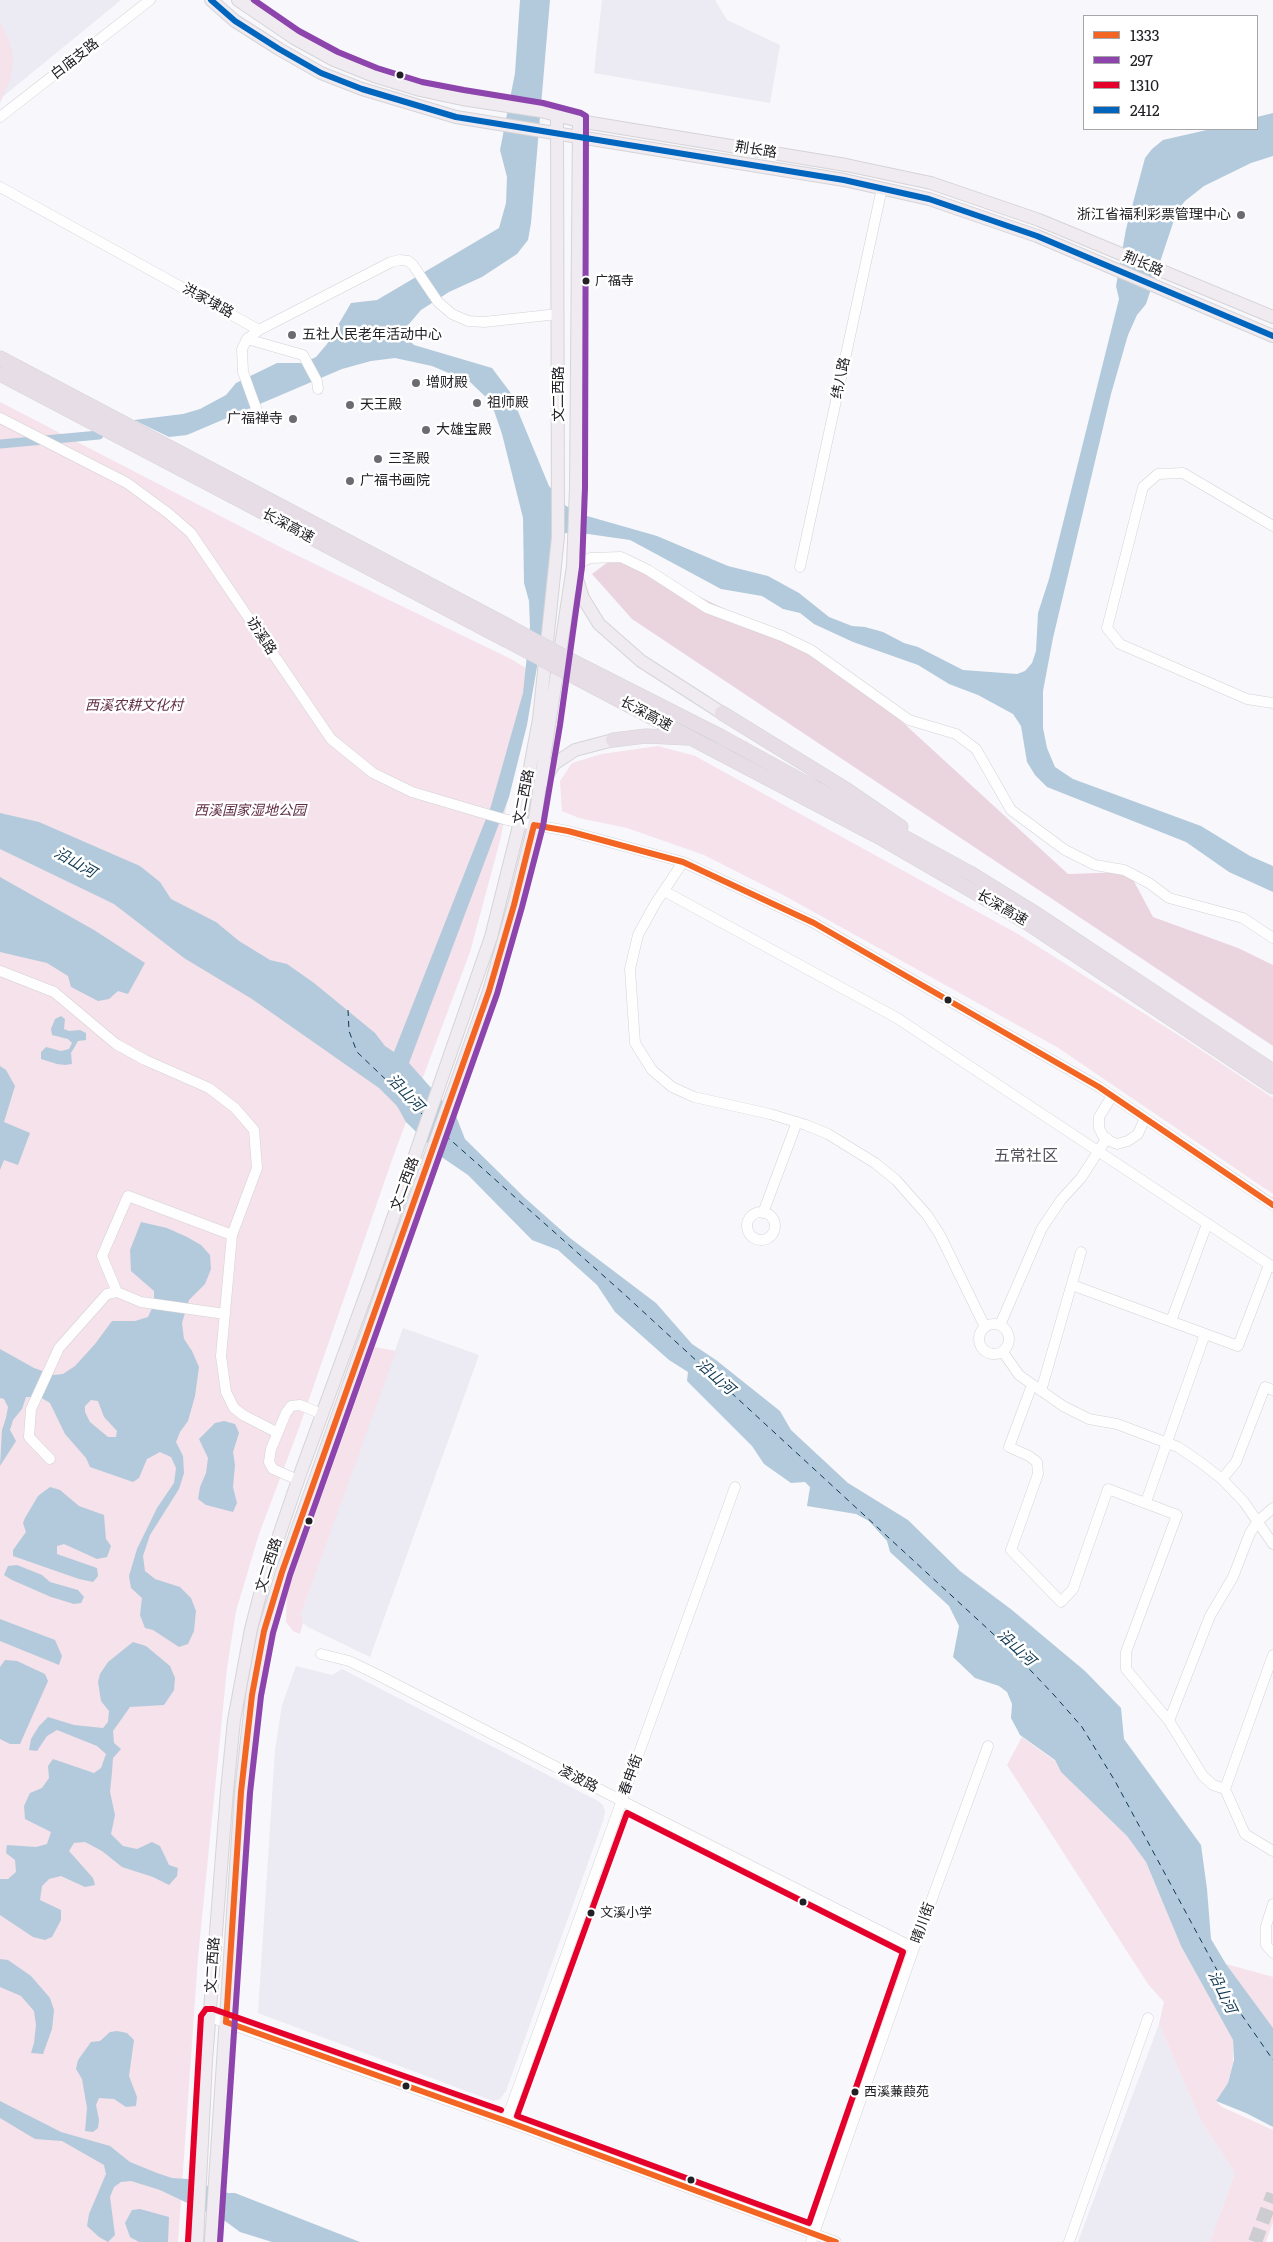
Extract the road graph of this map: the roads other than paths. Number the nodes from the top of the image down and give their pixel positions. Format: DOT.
graph roads {
  1 [pos="150,0"];
  2 [pos="211,0"];
  3 [pos="238,0"];
  4 [pos="557,117"];
  5 [pos="0,118"];
  6 [pos="579,121"];
  7 [pos="556,133"];
  8 [pos="578,137"];
  9 [pos="0,187"];
  10 [pos="882,188"];
  11 [pos="558,314"];
  12 [pos="1273,317"];
  13 [pos="259,330"];
  14 [pos="1273,336"];
  15 [pos="247,339"];
  16 [pos="0,358"];
  17 [pos="0,374"];
  18 [pos="317,385"];
  19 [pos="256,412"];
  20 [pos="2,419"];
  21 [pos="1273,526"];
  22 [pos="573,566"];
  23 [pos="800,567"];
  24 [pos="507,633"];
  25 [pos="576,670"];
  26 [pos="1273,704"];
  27 [pos="722,713"];
  28 [pos="692,738"];
  29 [pos="613,740"];
  30 [pos="540,786"];
  31 [pos="520,822"];
  32 [pos="534,824"];
  33 [pos="683,862"];
  34 [pos="970,873"];
  35 [pos="664,891"];
  36 [pos="1273,938"];
  37 [pos="0,971"];
  38 [pos="1273,1071"];
  39 [pos="1273,1087"];
  40 [pos="1112,1096"];
  41 [pos="1145,1118"];
  42 [pos="797,1122"];
  43 [pos="1107,1138"];
  44 [pos="1099,1151"];
  45 [pos="1273,1205"];
  46 [pos="763,1213"];
  47 [pos="1207,1224"];
  48 [pos="232,1234"];
  49 [pos="1081,1252"];
  50 [pos="1271,1266"];
  51 [pos="1072,1285"];
  52 [pos="117,1292"];
  53 [pos="225,1314"];
  54 [pos="1171,1321"];
  55 [pos="1000,1325"];
  56 [pos="985,1326"];
  57 [pos="1206,1334"];
  58 [pos="1003,1352"];
  59 [pos="1032,1385"];
  60 [pos="1273,1390"];
  61 [pos="1041,1391"];
  62 [pos="322,1414"];
  63 [pos="278,1433"];
  64 [pos="1166,1442"];
  65 [pos="50,1459"];
  66 [pos="1222,1479"];
  67 [pos="298,1480"];
  68 [pos="735,1486"];
  69 [pos="1146,1502"];
  70 [pos="1273,1508"];
  71 [pos="1258,1521"];
  72 [pos="1273,1544"];
  73 [pos="321,1654"];
  74 [pos="1273,1655"];
  75 [pos="1169,1721"];
  76 [pos="988,1746"];
  77 [pos="1224,1789"];
  78 [pos="622,1801"];
  79 [pos="1273,1851"];
  80 [pos="1273,1904"];
  81 [pos="914,1948"];
  82 [pos="1273,1953"];
  83 [pos="210,2017"];
  84 [pos="1148,2018"];
  85 [pos="226,2022"];
  86 [pos="506,2121"];
  87 [pos="813,2238"];
  88 [pos="197,2242"];
  89 [pos="211,2242"];
  90 [pos="836,2242"];
  91 [pos="1069,2242"];
  1 -- 5 [label="street, 白庙支路"];
  2 -- 7 [label="main road, 荆长路"];
  3 -- 4 [label="main road, 荆长路"];
  4 -- 6 [label="main road, 荆长路"];
  4 -- 7 [label="main road, 文二西路"];
  6 -- 8 [label="main road, 文二西路"];
  6 -- 12 [label="main road, 荆长路"];
  7 -- 8 [label="main road, 荆长路"];
  7 -- 11 [label="main road, 文二西路"];
  8 -- 10 [label="main road, 荆长路"];
  8 -- 22 [label="main road, 文二西路"];
  9 -- 13 [label="street, 洪家埭路"];
  10 -- 14 [label="main road, 荆长路"];
  10 -- 23 [label="street, 纬八路"];
  11 -- 13 [label="street"];
  11 -- 31 [label="main road, 文二西路"];
  13 -- 15 [label="street"];
  15 -- 18 [label="street"];
  15 -- 19 [label="street"];
  16 -- 24 [label="highway, 长深高速"];
  17 -- 24 [label="highway, 长深高速"];
  20 -- 31 [label="street, 访溪路"];
  21 -- 26 [label="street"];
  22 -- 27 [label="main road"];
  22 -- 30 [label="main road, 文二西路"];
  22 -- 36 [label="street"];
  24 -- 25 [label="highway, 长深高速, bridge"];
  25 -- 28 [label="highway, 长深高速"];
  25 -- 34 [label="highway, 长深高速"];
  27 -- 34 [label="highway"];
  28 -- 29 [label="highway"];
  28 -- 39 [label="highway, 长深高速"];
  29 -- 30 [label="main road"];
  30 -- 32 [label="main road, 文二西路"];
  31 -- 32 [label="street, 访溪路"];
  31 -- 62 [label="main road, 文二西路"];
  32 -- 33 [label="street, 访溪路"];
  32 -- 85 [label="main road, 文二西路"];
  33 -- 35 [label="street"];
  33 -- 40 [label="street, 访溪路"];
  34 -- 38 [label="highway, 长深高速"];
  35 -- 42 [label="street"];
  35 -- 44 [label="street"];
  37 -- 48 [label="street"];
  40 -- 41 [label="street"];
  40 -- 43 [label="street"];
  41 -- 43 [label="street"];
  41 -- 45 [label="street"];
  42 -- 46 [label="street"];
  42 -- 56 [label="street"];
  43 -- 44 [label="street"];
  44 -- 47 [label="street"];
  44 -- 55 [label="street"];
  47 -- 50 [label="street"];
  47 -- 54 [label="street"];
  48 -- 52 [label="street"];
  48 -- 53 [label="street"];
  49 -- 51 [label="street"];
  50 -- 57 [label="street"];
  51 -- 54 [label="street"];
  51 -- 61 [label="street"];
  52 -- 53 [label="street"];
  52 -- 65 [label="street"];
  53 -- 63 [label="street"];
  54 -- 57 [label="street"];
  55 -- 56 [label="street"];
  55 -- 58 [label="street"];
  56 -- 58 [label="street"];
  57 -- 64 [label="street"];
  58 -- 59 [label="street"];
  59 -- 61 [label="street"];
  59 -- 69 [label="street"];
  60 -- 66 [label="street"];
  61 -- 64 [label="street"];
  62 -- 63 [label="street"];
  62 -- 67 [label="main road, 文二西路"];
  63 -- 67 [label="street"];
  64 -- 66 [label="street"];
  64 -- 69 [label="street"];
  66 -- 71 [label="street"];
  67 -- 83 [label="main road, 文二西路"];
  68 -- 78 [label="street, 春申街"];
  69 -- 75 [label="street"];
  70 -- 71 [label="street"];
  71 -- 72 [label="street"];
  71 -- 75 [label="street"];
  73 -- 78 [label="street, 凌波路"];
  74 -- 77 [label="street"];
  75 -- 77 [label="street"];
  76 -- 81 [label="street, 晴川街"];
  77 -- 79 [label="street"];
  78 -- 81 [label="street, 凌波路"];
  78 -- 86 [label="street, 春申街"];
  80 -- 82 [label="street"];
  81 -- 87 [label="street, 晴川街"];
  83 -- 85 [label="street"];
  83 -- 88 [label="main road, 文二西路"];
  84 -- 91 [label="street"];
  85 -- 86 [label="street"];
  85 -- 89 [label="main road, 文二西路"];
  86 -- 87 [label="street"];
  87 -- 90 [label="street"];
}
